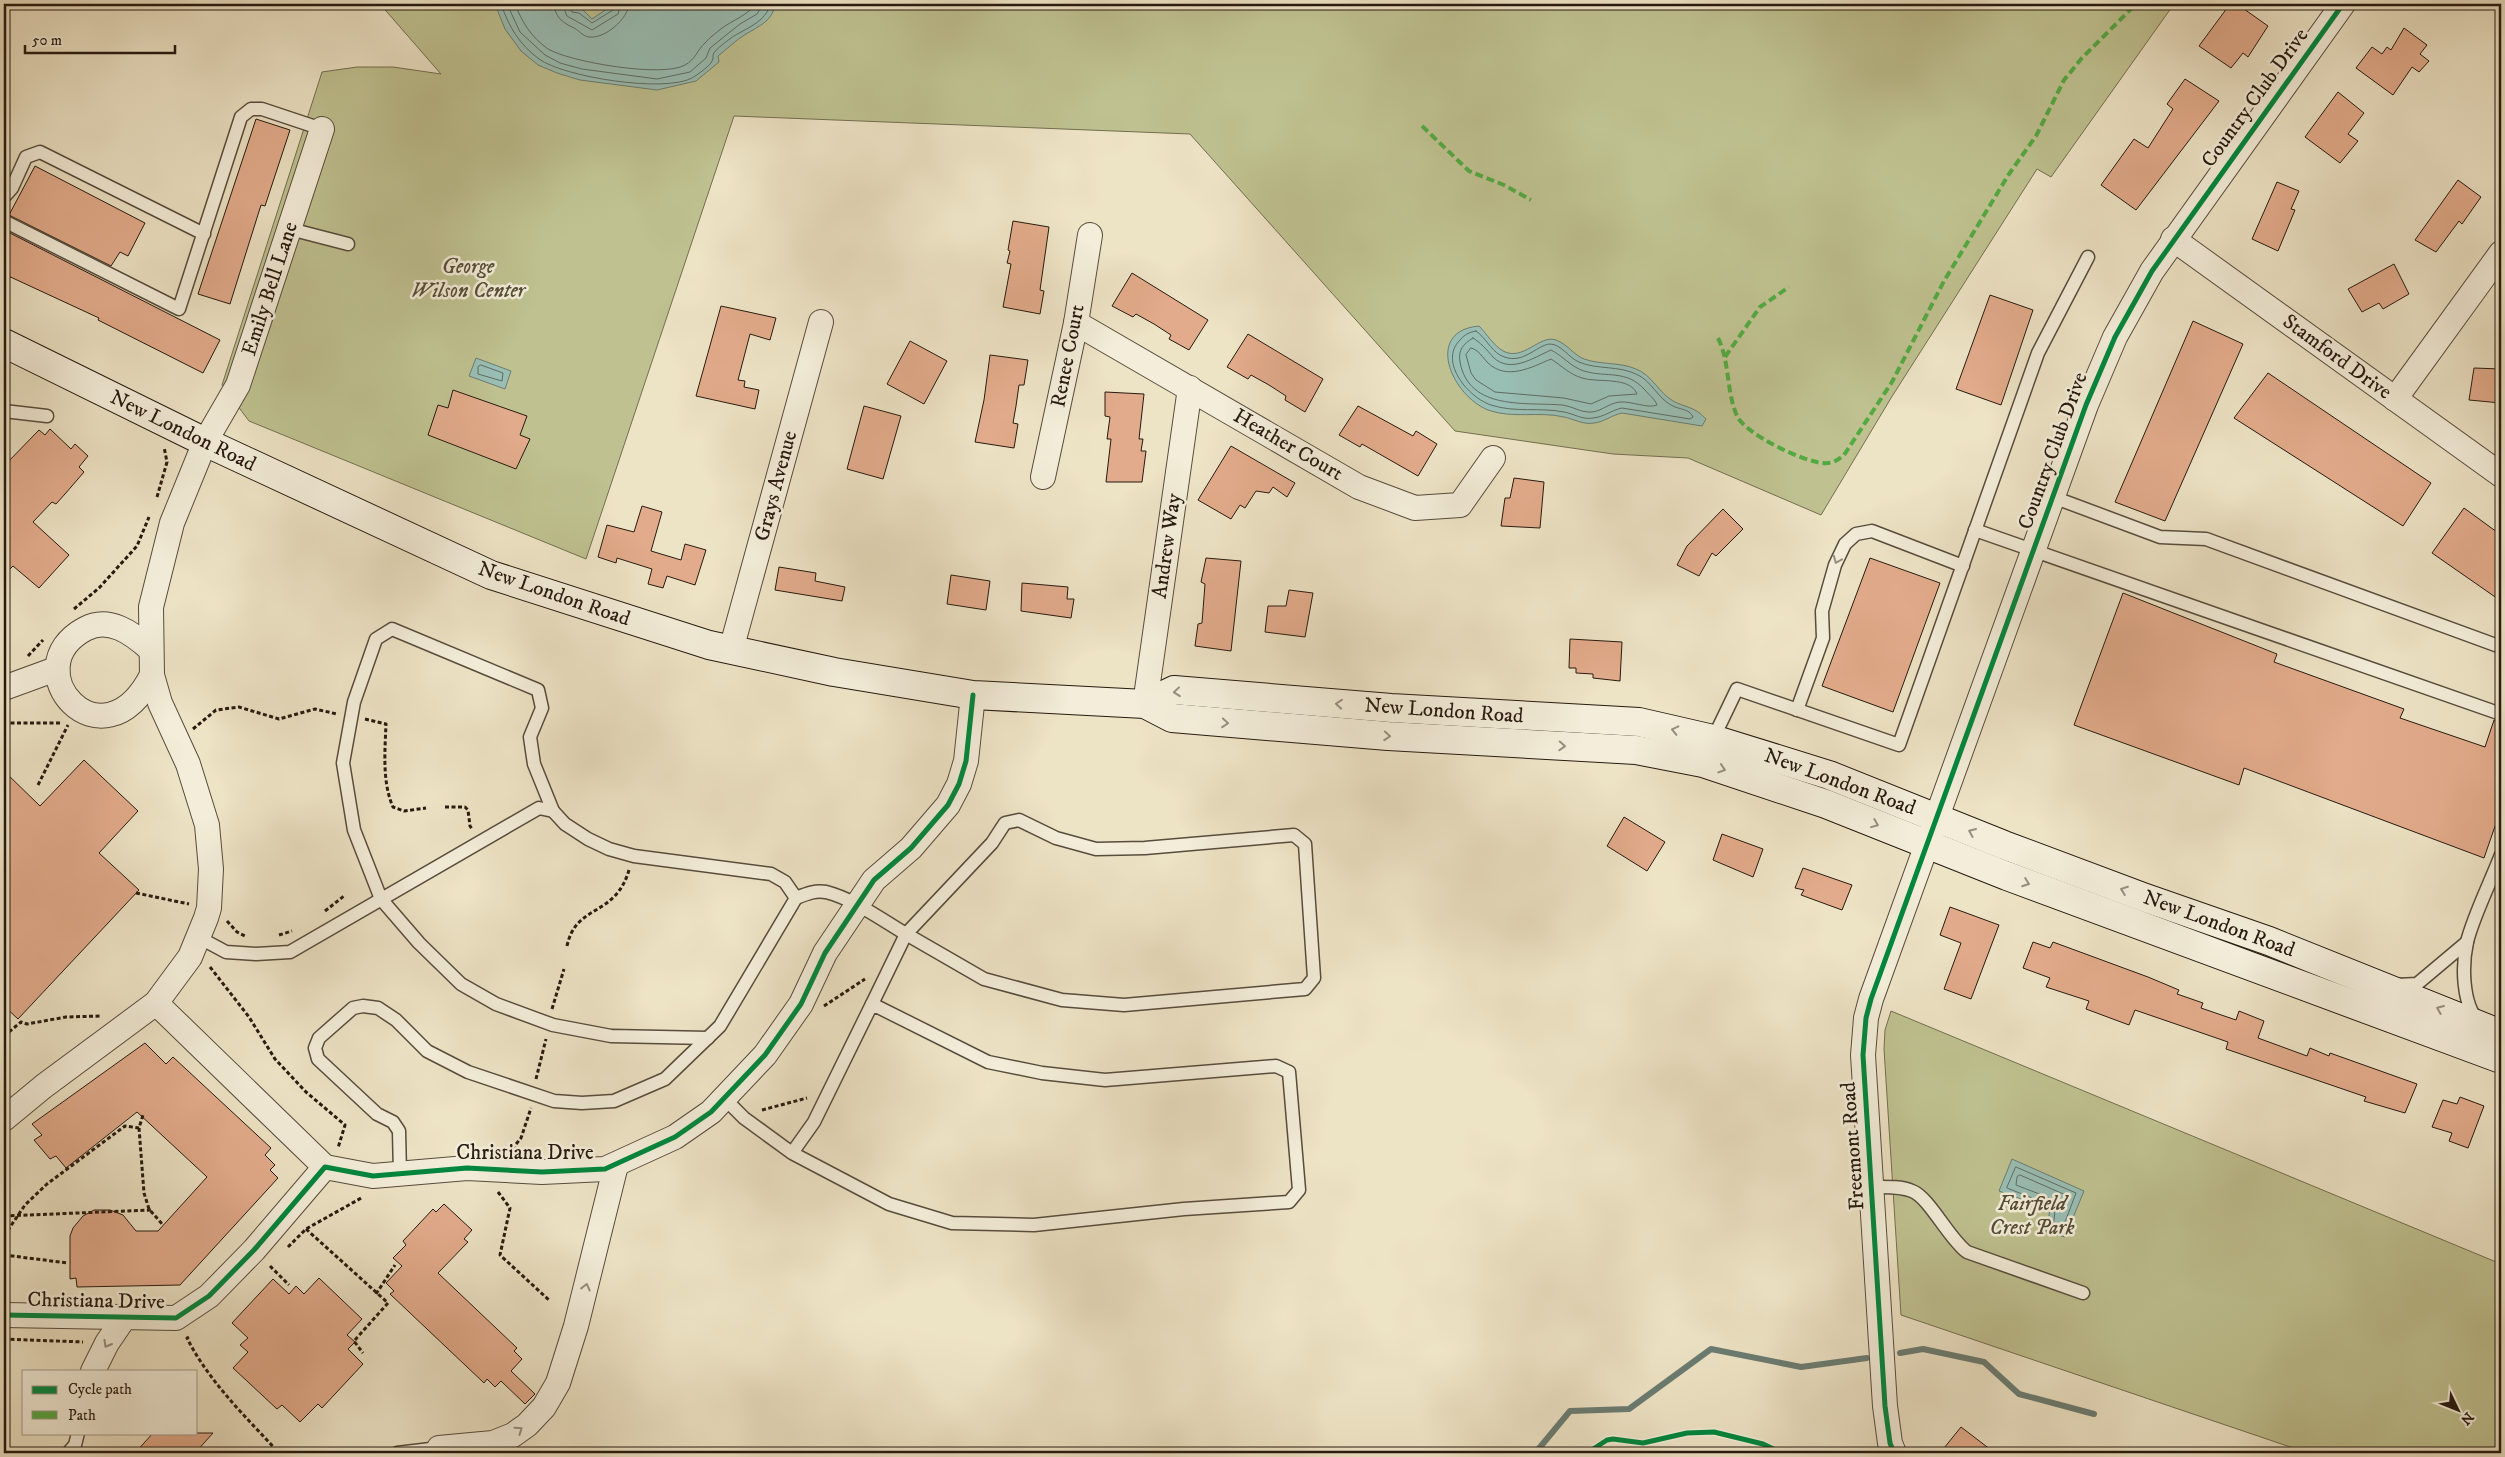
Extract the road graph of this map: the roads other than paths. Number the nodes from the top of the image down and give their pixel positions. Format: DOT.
graph roads {
  1 [pos="2343,4"];
  2 [pos="322,129"];
  3 [pos="4,197"];
  4 [pos="4,221"];
  5 [pos="290,229"];
  6 [pos="204,234"];
  7 [pos="1090,235"];
  8 [pos="2173,239"];
  9 [pos="348,244"];
  10 [pos="2501,253"];
  11 [pos="2088,257"];
  12 [pos="821,322"];
  13 [pos="1076,323"];
  14 [pos="4,343"];
  15 [pos="1190,388"];
  16 [pos="2395,399"];
  17 [pos="4,411"];
  18 [pos="47,416"];
  19 [pos="205,442"];
  20 [pos="1493,458"];
  21 [pos="2501,476"];
  22 [pos="1043,477"];
  23 [pos="2053,497"];
  24 [pos="1975,530"];
  25 [pos="2034,550"];
  26 [pos="1963,566"];
  27 [pos="2501,647"];
  28 [pos="150,649"];
  29 [pos="731,650"];
  30 [pos="56,670"];
  31 [pos="152,676"];
  32 [pos="4,688"];
  33 [pos="973,695"];
  34 [pos="1145,704"];
  35 [pos="1797,710"];
  36 [pos="2501,714"];
  37 [pos="1713,739"];
  38 [pos="553,811"];
  39 [pos="1937,817"];
  40 [pos="1926,845"];
  41 [pos="2501,856"];
  42 [pos="796,898"];
  43 [pos="381,899"];
  44 [pos="856,905"];
  45 [pos="906,934"];
  46 [pos="204,940"];
  47 [pos="2468,942"];
  48 [pos="2386,986"];
  49 [pos="156,1004"];
  50 [pos="872,1004"];
  51 [pos="2492,1030"];
  52 [pos="708,1038"];
  53 [pos="2501,1059"];
  54 [pos="724,1098"];
  55 [pos="4,1119"];
  56 [pos="792,1153"];
  57 [pos="616,1165"];
  58 [pos="328,1167"];
  59 [pos="400,1174"];
  60 [pos="1872,1186"];
  61 [pos="2084,1293"];
  62 [pos="4,1315"];
  63 [pos="124,1318"];
  64 [pos="94,1370"];
  65 [pos="78,1434"];
  66 [pos="439,1448"];
  67 [pos="68,1453"];
  68 [pos="397,1453"];
  69 [pos="1894,1453"];
  1 -- 8 [label="street, Country Club Drive"];
  2 -- 5 [label="street, Emily Bell Lane"];
  2 -- 6 [label="lane"];
  3 -- 6 [label="lane"];
  4 -- 6 [label="lane"];
  5 -- 9 [label="lane"];
  5 -- 19 [label="street, Emily Bell Lane"];
  7 -- 13 [label="street, Renee Court"];
  8 -- 16 [label="street, Stamford Drive"];
  8 -- 23 [label="street, Country Club Drive"];
  10 -- 16 [label="street"];
  11 -- 24 [label="lane"];
  12 -- 29 [label="street, Grays Avenue"];
  13 -- 15 [label="street, Heather Court"];
  13 -- 22 [label="street, Renee Court"];
  14 -- 19 [label="main road, New London Road"];
  15 -- 20 [label="street, Heather Court"];
  15 -- 34 [label="street, Andrew Way"];
  16 -- 21 [label="street, Stamford Drive"];
  17 -- 18 [label="lane"];
  19 -- 28 [label="street, Emily Bell Lane"];
  19 -- 29 [label="main road, New London Road"];
  23 -- 25 [label="street, Country Club Drive"];
  23 -- 27 [label="lane"];
  24 -- 25 [label="lane"];
  24 -- 26 [label="lane"];
  25 -- 36 [label="lane"];
  25 -- 39 [label="street, Country Club Drive"];
  26 -- 35 [label="lane"];
  26 -- 35 [label="lane, one-way"];
  28 -- 30 [label="street"];
  28 -- 31 [label="street"];
  29 -- 33 [label="main road, New London Road"];
  30 -- 31 [label="street"];
  30 -- 32 [label="street"];
  31 -- 46 [label="street"];
  33 -- 34 [label="main road, New London Road"];
  33 -- 44 [label="street, Christiana Drive"];
  37 -- 34 [label="main road, New London Road, one-way"];
  34 -- 40 [label="main road, New London Road, one-way"];
  35 -- 37 [label="lane"];
  37 -- 39 [label="main road, New London Road"];
  38 -- 42 [label="lane"];
  38 -- 43 [label="lane"];
  38 -- 43 [label="lane"];
  39 -- 40 [label="street, Country Club Drive"];
  48 -- 39 [label="main road, New London Road, one-way"];
  40 -- 53 [label="main road, New London Road, one-way"];
  40 -- 60 [label="street, Freemont Road"];
  41 -- 47 [label="lane"];
  42 -- 44 [label="lane"];
  42 -- 52 [label="lane"];
  43 -- 46 [label="lane"];
  43 -- 52 [label="lane"];
  44 -- 45 [label="lane"];
  44 -- 54 [label="street, Christiana Drive"];
  45 -- 45 [label="lane"];
  45 -- 50 [label="lane"];
  46 -- 49 [label="street"];
  47 -- 48 [label="lane"];
  47 -- 51 [label="lane"];
  51 -- 48 [label="main road, New London Road, one-way"];
  49 -- 55 [label="street"];
  49 -- 58 [label="street"];
  50 -- 56 [label="lane"];
  50 -- 56 [label="lane"];
  52 -- 59 [label="lane"];
  54 -- 56 [label="lane"];
  54 -- 57 [label="street, Christiana Drive"];
  57 -- 59 [label="street, Christiana Drive"];
  66 -- 57 [label="street, one-way"];
  58 -- 59 [label="street, Christiana Drive"];
  58 -- 63 [label="street, Christiana Drive"];
  60 -- 61 [label="lane"];
  60 -- 69 [label="street, Freemont Road"];
  62 -- 63 [label="street, Christiana Drive"];
  63 -- 64 [label="street, one-way"];
  65 -- 67 [label="lane"];
  66 -- 68 [label="lane"];
}
